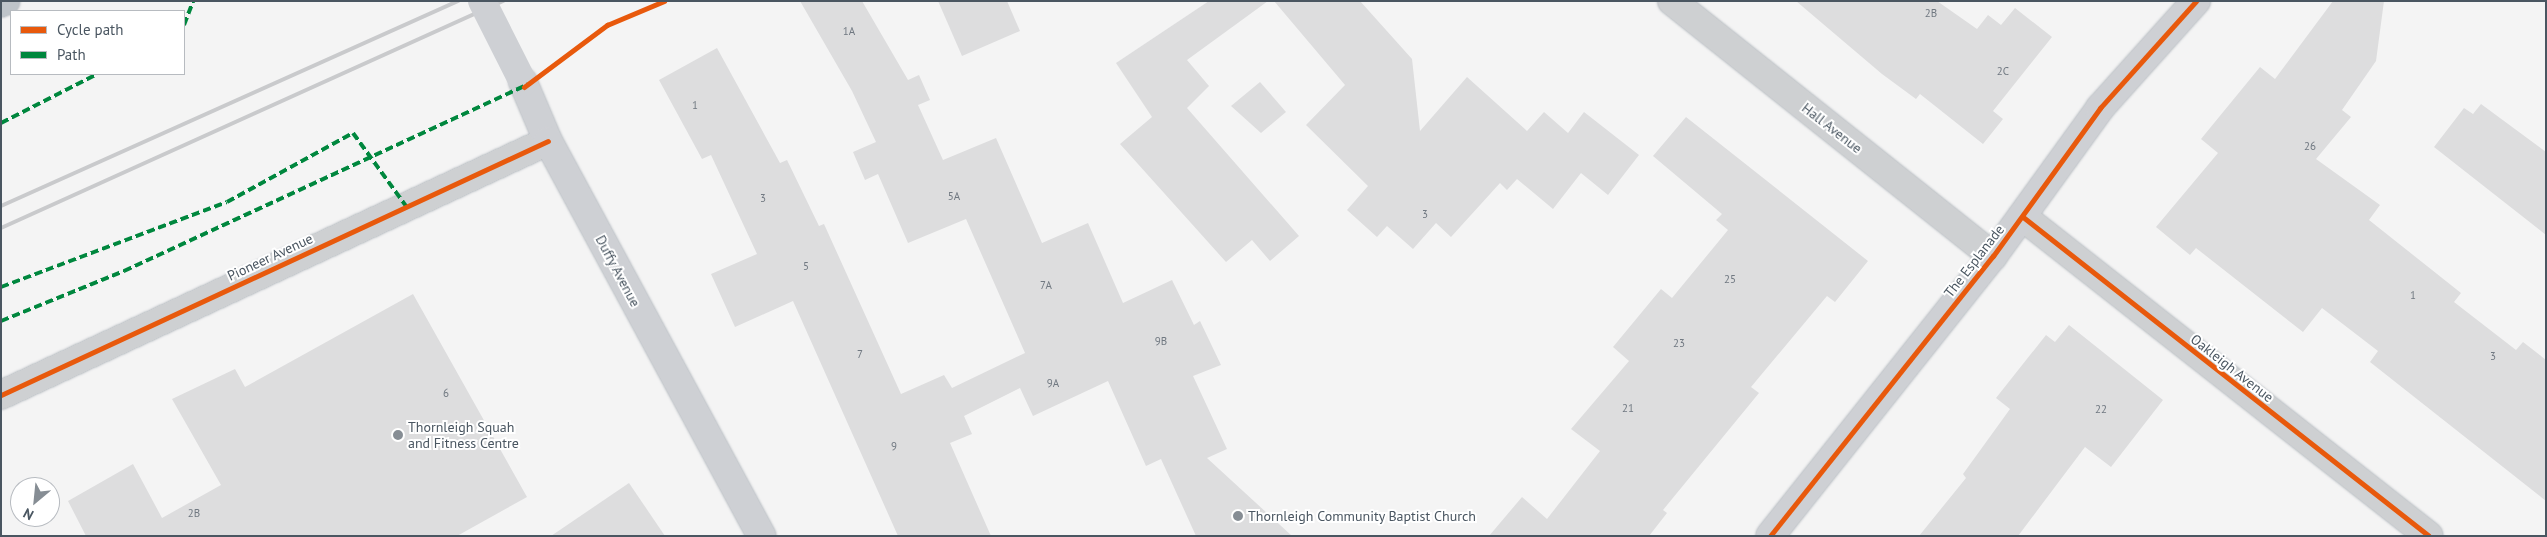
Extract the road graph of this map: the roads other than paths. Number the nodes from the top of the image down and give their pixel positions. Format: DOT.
graph roads {
  1 [pos="6,1"];
  2 [pos="482,1"];
  3 [pos="1672,1"];
  4 [pos="2196,1"];
  5 [pos="1,3"];
  6 [pos="548,141"];
  7 [pos="2023,216"];
  8 [pos="1993,256"];
  9 [pos="1,395"];
  10 [pos="762,536"];
  11 [pos="1770,536"];
  12 [pos="2429,536"];
  1 -- 5 [label="highway"];
  2 -- 6 [label="main road, Duffy Avenue, bridge"];
  3 -- 8 [label="street, Hall Avenue"];
  4 -- 7 [label="main road, The Esplanade"];
  6 -- 9 [label="street, Pioneer Avenue"];
  6 -- 10 [label="main road, Duffy Avenue"];
  7 -- 8 [label="main road, The Esplanade"];
  7 -- 12 [label="street, Oakleigh Avenue"];
  8 -- 11 [label="main road, The Esplanade"];
}
